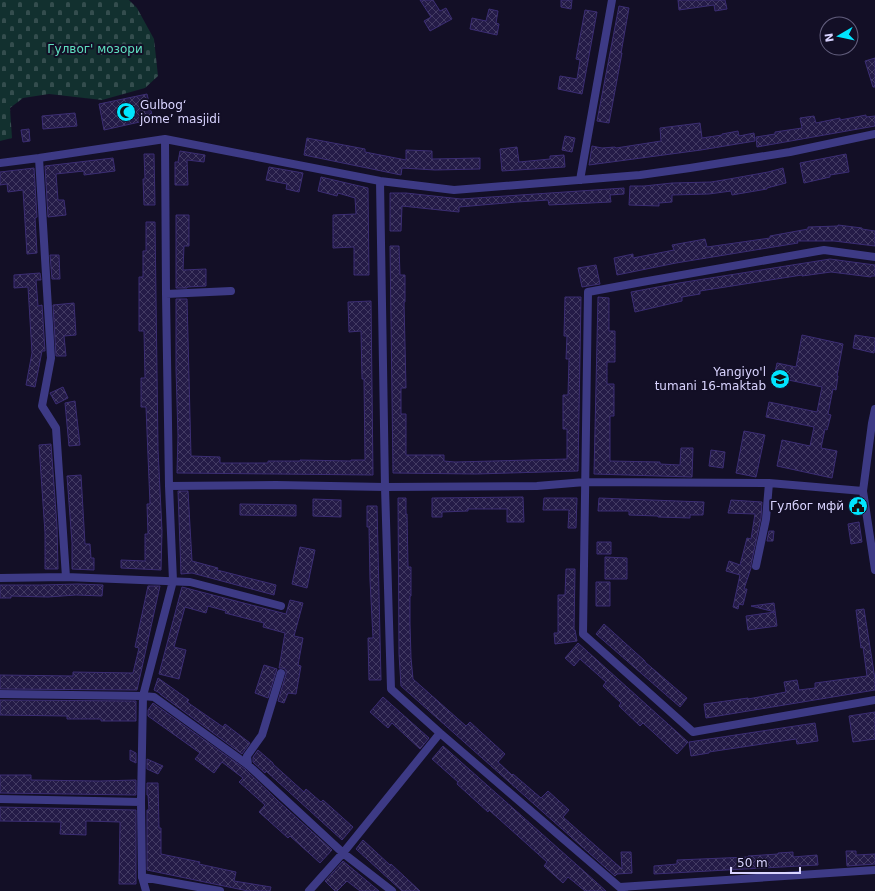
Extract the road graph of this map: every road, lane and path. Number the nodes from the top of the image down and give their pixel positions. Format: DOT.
graph roads {
  1 [pos="612,0"];
  2 [pos="875,134"];
  3 [pos="165,139"];
  4 [pos="39,158"];
  5 [pos="0,163"];
  6 [pos="580,180"];
  7 [pos="380,181"];
  8 [pos="875,257"];
  9 [pos="231,291"];
  10 [pos="166,294"];
  11 [pos="875,409"];
  12 [pos="874,424"];
  13 [pos="586,482"];
  14 [pos="769,483"];
  15 [pos="169,486"];
  16 [pos="385,487"];
  17 [pos="863,491"];
  18 [pos="756,566"];
  19 [pos="875,570"];
  20 [pos="66,577"];
  21 [pos="0,578"];
  22 [pos="173,582"];
  23 [pos="282,606"];
  24 [pos="281,673"];
  25 [pos="0,694"];
  26 [pos="144,696"];
  27 [pos="875,700"];
  28 [pos="440,734"];
  29 [pos="248,765"];
  30 [pos="0,799"];
  31 [pos="141,802"];
  32 [pos="343,853"];
  33 [pos="875,870"];
  34 [pos="142,877"];
  35 [pos="622,889"];
  36 [pos="146,891"];
  37 [pos="220,891"];
  38 [pos="309,891"];
  39 [pos="392,891"];
  1 -- 6 [label="street"];
  2 -- 6 [label="street"];
  3 -- 4 [label="street"];
  3 -- 7 [label="street"];
  3 -- 10 [label="street"];
  4 -- 5 [label="street"];
  4 -- 20 [label="street"];
  6 -- 7 [label="street"];
  7 -- 16 [label="street"];
  8 -- 13 [label="street"];
  9 -- 10 [label="street"];
  10 -- 15 [label="street"];
  11 -- 12 [label="street"];
  12 -- 17 [label="street"];
  13 -- 14 [label="street"];
  13 -- 16 [label="street"];
  13 -- 27 [label="street"];
  14 -- 17 [label="street"];
  14 -- 18 [label="street"];
  15 -- 16 [label="street"];
  15 -- 22 [label="street"];
  16 -- 28 [label="street"];
  17 -- 19 [label="street"];
  20 -- 21 [label="street"];
  20 -- 22 [label="street"];
  22 -- 23 [label="street"];
  22 -- 26 [label="street"];
  24 -- 29 [label="street"];
  25 -- 26 [label="street"];
  26 -- 29 [label="street"];
  26 -- 31 [label="street"];
  28 -- 32 [label="street"];
  28 -- 35 [label="street"];
  29 -- 32 [label="street"];
  30 -- 31 [label="street"];
  31 -- 34 [label="street"];
  32 -- 38 [label="street"];
  32 -- 39 [label="street"];
  33 -- 35 [label="street"];
  34 -- 36 [label="street"];
  34 -- 37 [label="street"];
}
